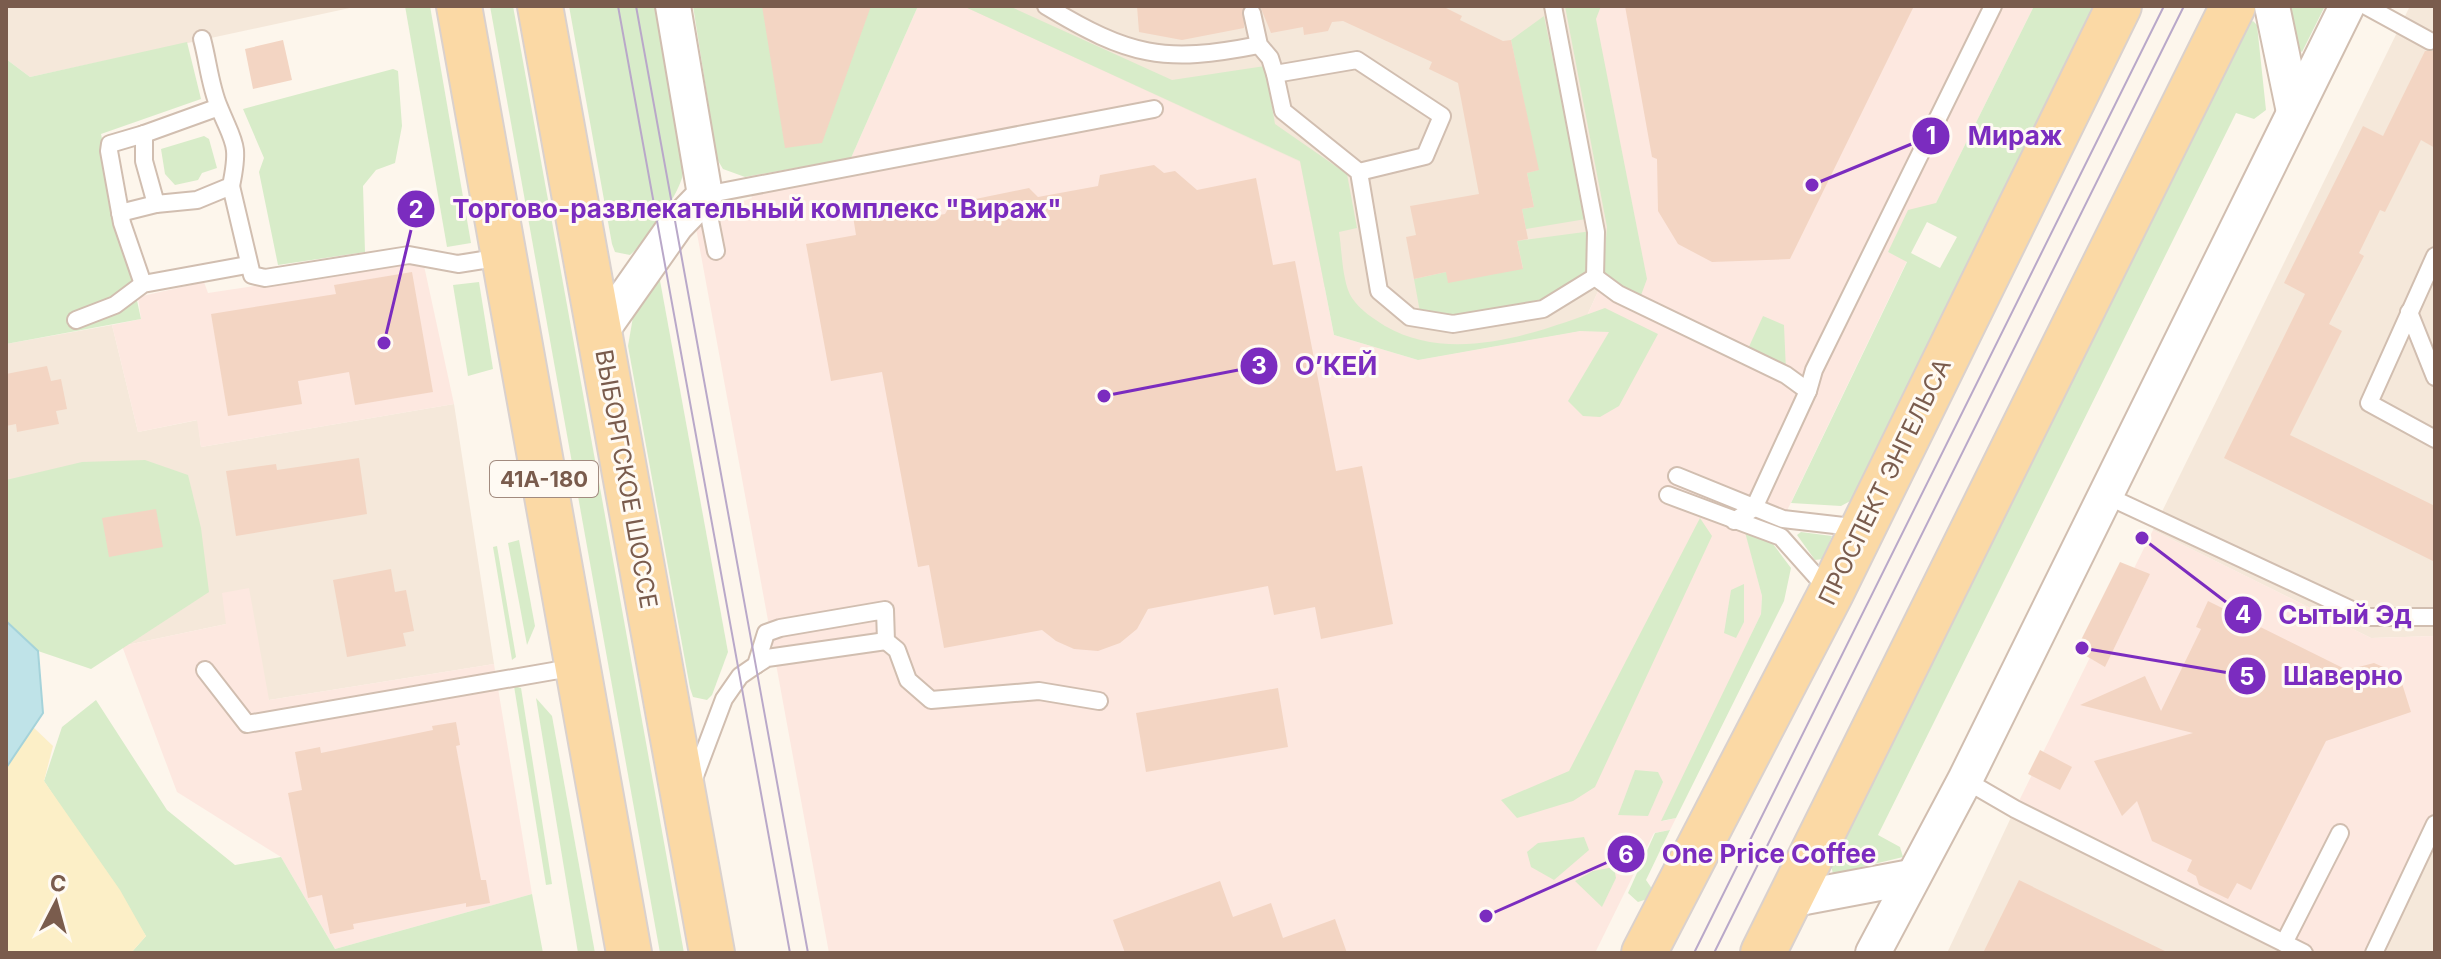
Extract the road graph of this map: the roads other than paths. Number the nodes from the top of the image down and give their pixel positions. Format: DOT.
graph roads {
  1 [pos="459,6"];
  2 [pos="540,6"];
  3 [pos="673,6"];
  4 [pos="1046,6"];
  5 [pos="1553,6"];
  6 [pos="1993,6"];
  7 [pos="2119,6"];
  8 [pos="2233,6"];
  9 [pos="2272,6"];
  10 [pos="2347,6"];
  11 [pos="2366,6"];
  12 [pos="1252,13"];
  13 [pos="202,39"];
  14 [pos="2430,41"];
  15 [pos="1259,45"];
  16 [pos="1275,74"];
  17 [pos="219,107"];
  18 [pos="1154,109"];
  19 [pos="2294,112"];
  20 [pos="144,134"];
  21 [pos="1359,172"];
  22 [pos="231,186"];
  23 [pos="705,195"];
  24 [pos="156,204"];
  25 [pos="120,213"];
  26 [pos="716,251"];
  27 [pos="504,256"];
  28 [pos="2435,256"];
  29 [pos="247,265"];
  30 [pos="1595,277"];
  31 [pos="143,284"];
  32 [pos="2409,312"];
  33 [pos="76,320"];
  34 [pos="600,333"];
  35 [pos="2435,377"];
  36 [pos="1808,391"];
  37 [pos="2435,439"];
  38 [pos="1677,476"];
  39 [pos="1668,495"];
  40 [pos="2105,495"];
  41 [pos="1754,508"];
  42 [pos="1734,521"];
  43 [pos="1862,528"];
  44 [pos="1831,593"];
  45 [pos="2435,617"];
  46 [pos="886,641"];
  47 [pos="756,665"];
  48 [pos="577,667"];
  49 [pos="205,670"];
  50 [pos="1099,701"];
  51 [pos="1965,780"];
  52 [pos="685,804"];
  53 [pos="2435,824"];
  54 [pos="2340,833"];
  55 [pos="1911,877"];
  56 [pos="1789,900"];
  57 [pos="2284,943"];
  58 [pos="629,953"];
  59 [pos="712,953"];
  60 [pos="1644,953"];
  61 [pos="1763,953"];
  62 [pos="1873,953"];
  63 [pos="2304,953"];
  64 [pos="2374,953"];
  1 -- 27 [label="main road, 41А-180"];
  2 -- 34 [label="main road, ВЫБОРГСКОЕ ШОССЕ / 41А-180"];
  3 -- 23 [label="street"];
  4 -- 15 [label="lane"];
  5 -- 30 [label="lane"];
  6 -- 36 [label="lane"];
  7 -- 43 [label="main road, ПРОСПЕКТ ЭНГЕЛЬСА"];
  8 -- 56 [label="main road"];
  9 -- 19 [label="street"];
  10 -- 19 [label="street"];
  11 -- 14 [label="lane"];
  12 -- 15 [label="lane"];
  13 -- 17 [label="lane"];
  15 -- 16 [label="lane"];
  16 -- 21 [label="lane"];
  16 -- 21 [label="lane"];
  17 -- 20 [label="lane"];
  17 -- 22 [label="lane"];
  18 -- 23 [label="lane"];
  19 -- 40 [label="street"];
  20 -- 24 [label="lane"];
  20 -- 25 [label="lane"];
  21 -- 30 [label="lane"];
  22 -- 24 [label="lane"];
  22 -- 29 [label="lane"];
  23 -- 26 [label="lane"];
  23 -- 34 [label="street"];
  24 -- 25 [label="lane"];
  25 -- 31 [label="lane"];
  27 -- 29 [label="lane"];
  27 -- 48 [label="main road, 41А-180"];
  28 -- 32 [label="lane"];
  29 -- 31 [label="lane"];
  30 -- 36 [label="lane"];
  31 -- 33 [label="lane"];
  32 -- 35 [label="lane"];
  32 -- 37 [label="lane"];
  34 -- 52 [label="main road, ВЫБОРГСКОЕ ШОССЕ / 41А-180"];
  36 -- 41 [label="lane"];
  38 -- 41 [label="lane"];
  39 -- 42 [label="lane"];
  40 -- 45 [label="lane"];
  40 -- 51 [label="street"];
  41 -- 42 [label="lane"];
  41 -- 43 [label="lane"];
  42 -- 44 [label="lane"];
  43 -- 44 [label="main road, ПРОСПЕКТ ЭНГЕЛЬСА"];
  44 -- 60 [label="main road, ПРОСПЕКТ ЭНГЕЛЬСА"];
  46 -- 47 [label="lane"];
  46 -- 47 [label="lane"];
  46 -- 50 [label="lane"];
  47 -- 52 [label="lane"];
  48 -- 49 [label="lane"];
  48 -- 58 [label="main road, 41А-180"];
  51 -- 55 [label="street"];
  51 -- 57 [label="lane"];
  52 -- 59 [label="main road, ВЫБОРГСКОЕ ШОССЕ / 41А-180"];
  53 -- 64 [label="lane"];
  54 -- 57 [label="lane"];
  55 -- 56 [label="street"];
  55 -- 62 [label="street"];
  56 -- 61 [label="main road"];
  57 -- 63 [label="lane"];
}
